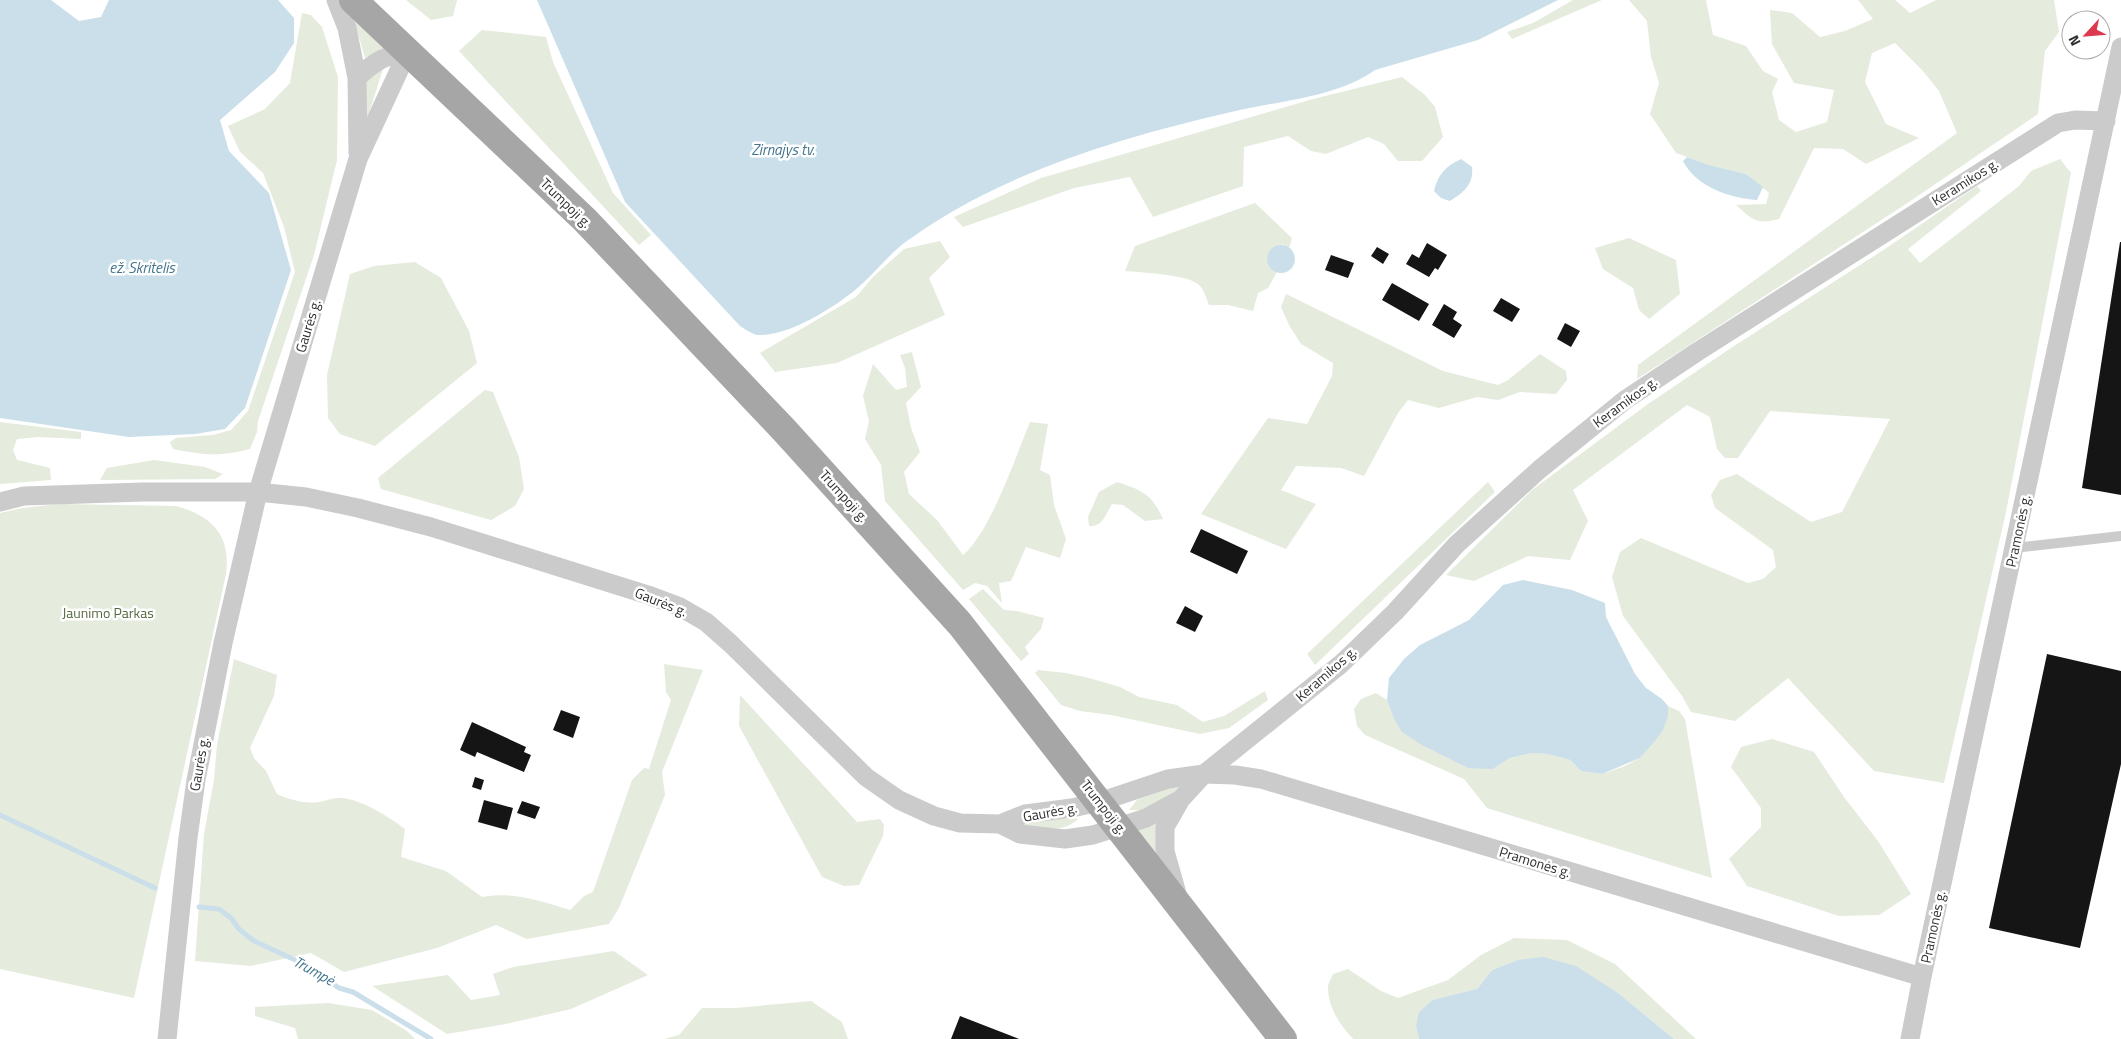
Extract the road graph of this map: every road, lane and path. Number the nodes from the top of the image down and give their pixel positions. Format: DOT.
graph roads {
  1 [pos="336,0"];
  2 [pos="354,0"];
  3 [pos="2121,48"];
  4 [pos="408,51"];
  5 [pos="357,78"];
  6 [pos="2106,121"];
  7 [pos="358,160"];
  8 [pos="258,492"];
  9 [pos="0,502"];
  10 [pos="2121,536"];
  11 [pos="2014,548"];
  12 [pos="1204,774"];
  13 [pos="1181,799"];
  14 [pos="1099,802"];
  15 [pos="1000,824"];
  16 [pos="1119,827"];
  17 [pos="1181,908"];
  18 [pos="1922,977"];
  19 [pos="167,1039"];
  20 [pos="1283,1039"];
  21 [pos="1910,1039"];
  1 -- 5 [label="street, Gaurės g."];
  2 -- 4 [label="main road, Trumpoji g."];
  3 -- 6 [label="street, Pramonės g."];
  4 -- 5 [label="street"];
  4 -- 7 [label="street, Gaurės g."];
  4 -- 14 [label="main road, Trumpoji g."];
  5 -- 7 [label="street, Gaurės g."];
  6 -- 11 [label="street, Pramonės g."];
  6 -- 12 [label="street, Keramikos g."];
  7 -- 8 [label="street, Gaurės g."];
  8 -- 9 [label="street, Gaurės g."];
  8 -- 15 [label="street, Gaurės g."];
  8 -- 19 [label="street, Gaurės g."];
  10 -- 11 [label="lane"];
  11 -- 18 [label="street, Pramonės g."];
  12 -- 13 [label="street"];
  12 -- 14 [label="street, Pramonės g."];
  12 -- 18 [label="street, Pramonės g."];
  13 -- 16 [label="street"];
  13 -- 17 [label="street"];
  14 -- 15 [label="street, Gaurės g."];
  14 -- 16 [label="main road, Trumpoji g."];
  15 -- 16 [label="street, Gaurės g."];
  16 -- 17 [label="main road, Trumpoji g."];
  17 -- 20 [label="main road, Trumpoji g."];
  18 -- 21 [label="street, Pramonės g."];
}
